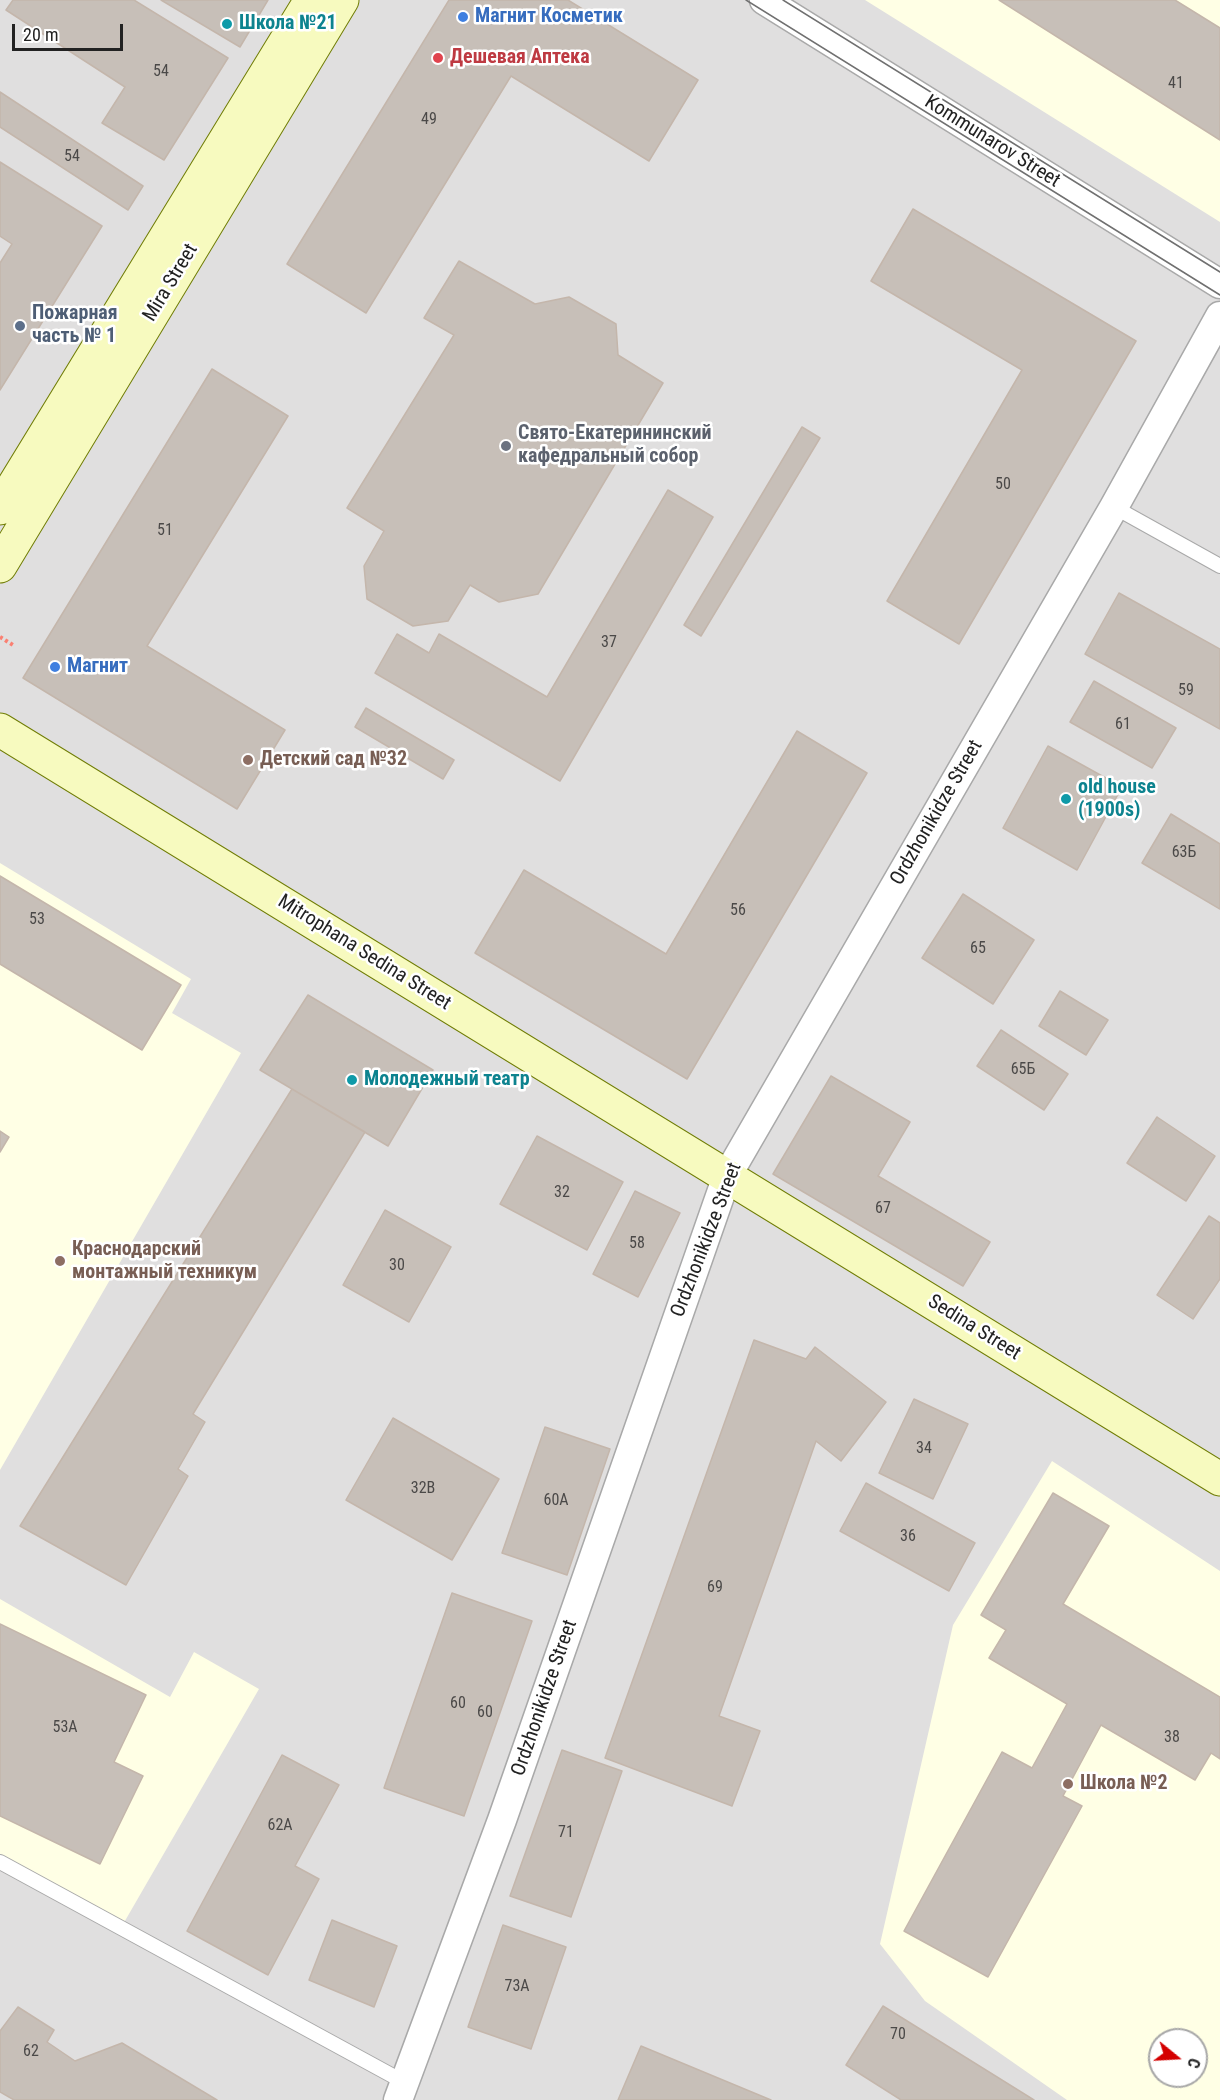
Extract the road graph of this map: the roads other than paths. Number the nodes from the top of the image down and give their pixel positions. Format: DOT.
graph roads {
  1 [pos="310,0"];
  2 [pos="342,0"];
  3 [pos="764,0"];
  4 [pos="1220,284"];
  5 [pos="1220,316"];
  6 [pos="1114,507"];
  7 [pos="0,508"];
  8 [pos="0,566"];
  9 [pos="1220,566"];
  10 [pos="0,730"];
  11 [pos="727,1176"];
  12 [pos="1220,1479"];
  13 [pos="0,1862"];
  14 [pos="401,2091"];
  1 -- 7 [label="main road, Mira Street"];
  2 -- 8 [label="main road, Mira Street"];
  3 -- 4 [label="street, Kommunarov Street"];
  5 -- 6 [label="street, Ordzhonikidze Street"];
  6 -- 9 [label="lane"];
  6 -- 11 [label="street, Ordzhonikidze Street"];
  10 -- 11 [label="main road, Mitrophana Sedina Street"];
  11 -- 12 [label="main road, Sedina Street"];
  11 -- 14 [label="street, Ordzhonikidze Street"];
  13 -- 14 [label="lane"];
}
